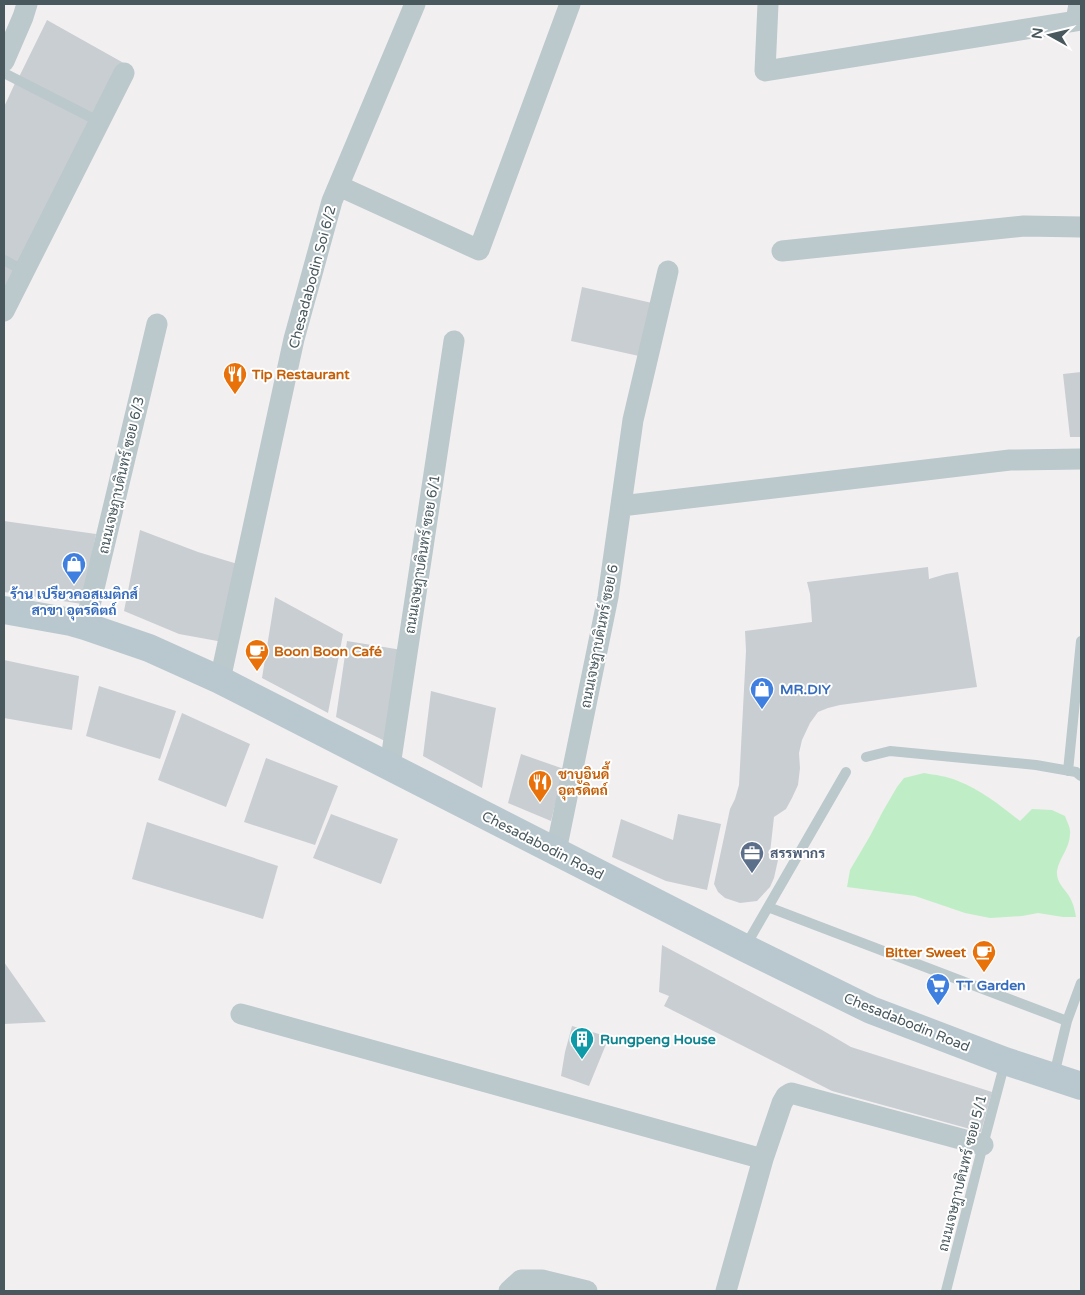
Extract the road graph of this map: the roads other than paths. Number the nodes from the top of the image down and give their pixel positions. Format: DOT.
graph roads {
  1 [pos="27,4"];
  2 [pos="415,4"];
  3 [pos="570,4"];
  4 [pos="768,4"];
  5 [pos="1079,4"];
  6 [pos="4,60"];
  7 [pos="4,73"];
  8 [pos="124,73"];
  9 [pos="100,122"];
  10 [pos="339,186"];
  11 [pos="1081,227"];
  12 [pos="782,251"];
  13 [pos="4,260"];
  14 [pos="24,270"];
  15 [pos="668,271"];
  16 [pos="4,311"];
  17 [pos="157,324"];
  18 [pos="454,341"];
  19 [pos="1081,459"];
  20 [pos="621,506"];
  21 [pos="4,610"];
  22 [pos="85,626"];
  23 [pos="1081,641"];
  24 [pos="220,680"];
  25 [pos="866,757"];
  26 [pos="390,766"];
  27 [pos="1068,770"];
  28 [pos="846,772"];
  29 [pos="1081,776"];
  30 [pos="556,851"];
  31 [pos="768,907"];
  32 [pos="745,948"];
  33 [pos="1081,983"];
  34 [pos="241,1014"];
  35 [pos="1066,1021"];
  36 [pos="1005,1061"];
  37 [pos="1054,1077"];
  38 [pos="1081,1086"];
  39 [pos="982,1145"];
  40 [pos="763,1159"];
  41 [pos="509,1291"];
  42 [pos="586,1291"];
  43 [pos="726,1291"];
  44 [pos="946,1291"];
  1 -- 6 [label="street"];
  2 -- 10 [label="street, Chesadabodin Soi 6/2"];
  3 -- 10 [label="street"];
  4 -- 5 [label="street"];
  7 -- 9 [label="lane"];
  8 -- 9 [label="street"];
  9 -- 14 [label="street"];
  10 -- 24 [label="street, Chesadabodin Soi 6/2"];
  11 -- 12 [label="street"];
  13 -- 14 [label="lane"];
  14 -- 16 [label="street"];
  15 -- 20 [label="street, ถนนเจษฎาบดินทร์ ซอย 6"];
  17 -- 22 [label="street, ถนนเจษฎาบดินทร์ ซอย 6/3"];
  18 -- 26 [label="street, ถนนเจษฎาบดินทร์ ซอย 6/1"];
  19 -- 20 [label="street"];
  20 -- 30 [label="street, ถนนเจษฎาบดินทร์ ซอย 6"];
  21 -- 22 [label="street, Chesadabodin Road"];
  22 -- 24 [label="street, Chesadabodin Road"];
  23 -- 27 [label="lane"];
  24 -- 26 [label="street, Chesadabodin Road"];
  25 -- 27 [label="lane"];
  26 -- 30 [label="street, Chesadabodin Road"];
  27 -- 29 [label="lane"];
  28 -- 31 [label="lane"];
  30 -- 32 [label="street, Chesadabodin Road"];
  31 -- 32 [label="lane"];
  31 -- 35 [label="lane"];
  32 -- 36 [label="street, Chesadabodin Road"];
  33 -- 35 [label="lane"];
  34 -- 40 [label="street"];
  35 -- 37 [label="lane"];
  36 -- 37 [label="street, Chesadabodin Road"];
  36 -- 39 [label="lane, ถนนเจษฎาบดินทร์ ซอย 5/1"];
  37 -- 38 [label="street, Chesadabodin Road"];
  39 -- 40 [label="street"];
  39 -- 44 [label="lane, ถนนเจษฎาบดินทร์ ซอย 5/1"];
  40 -- 43 [label="street"];
  41 -- 42 [label="street"];
}
